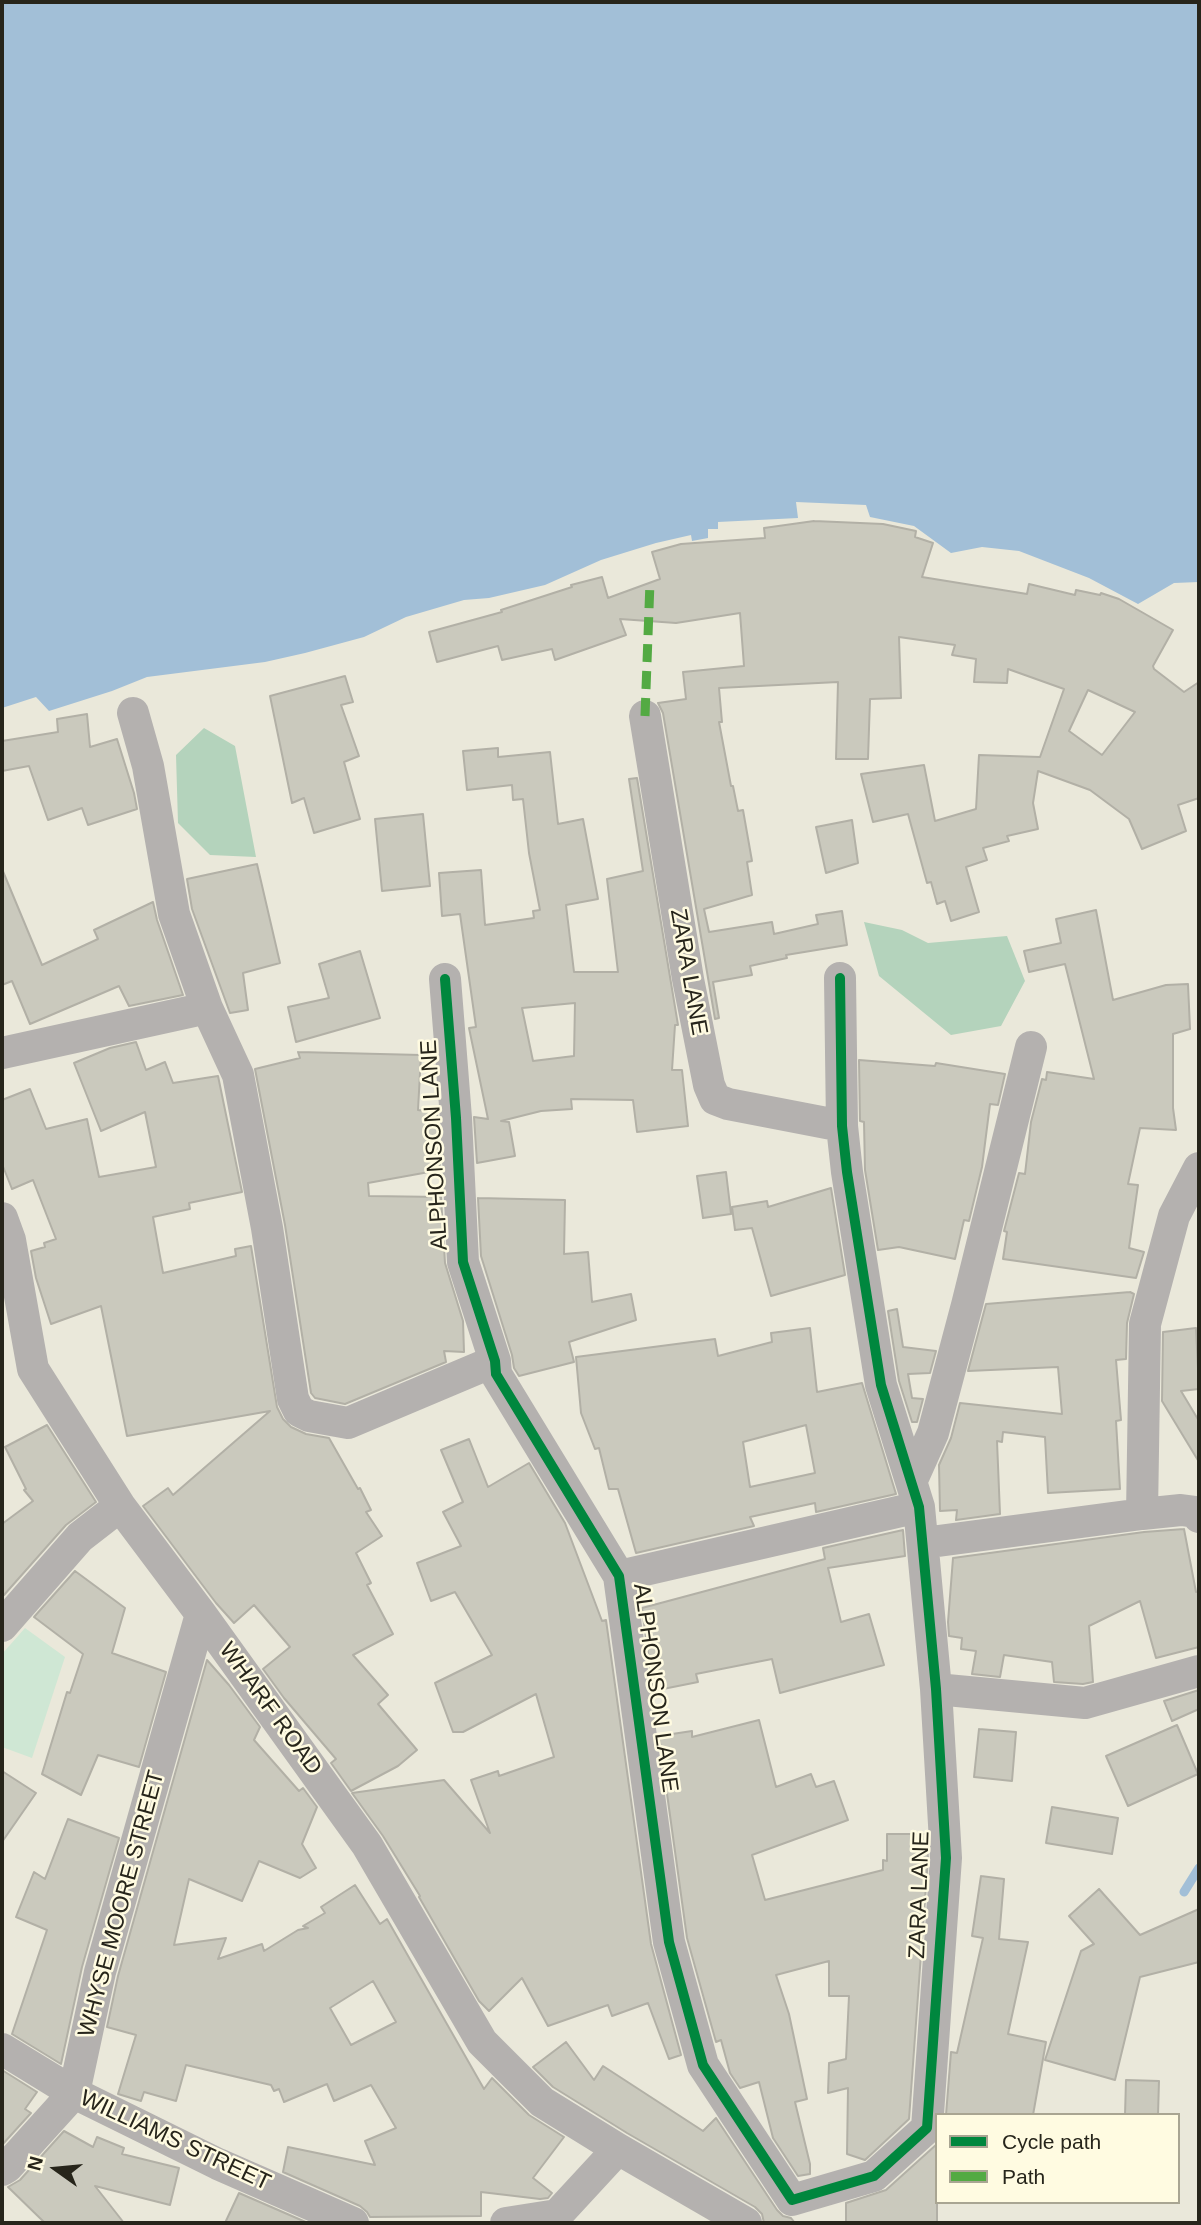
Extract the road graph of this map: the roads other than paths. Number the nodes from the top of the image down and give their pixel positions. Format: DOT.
graph roads {
  1 [pos="134,713"];
  2 [pos="645,716"];
  3 [pos="840,978"];
  4 [pos="445,979"];
  5 [pos="207,1008"];
  6 [pos="1031,1047"];
  7 [pos="2,1053"];
  8 [pos="842,1126"];
  9 [pos="1199,1168"];
  10 [pos="5,1234"];
  11 [pos="495,1361"];
  12 [pos="915,1494"];
  13 [pos="120,1506"];
  14 [pos="1142,1514"];
  15 [pos="1199,1517"];
  16 [pos="923,1543"];
  17 [pos="619,1576"];
  18 [pos="201,1614"];
  19 [pos="2,1626"];
  20 [pos="1199,1671"];
  21 [pos="936,1689"];
  22 [pos="2,2049"];
  23 [pos="74,2093"];
  24 [pos="618,2149"];
  25 [pos="2,2170"];
  26 [pos="790,2212"];
  27 [pos="353,2223"];
  28 [pos="506,2223"];
  29 [pos="746,2223"];
  1 -- 5 [label="street"];
  2 -- 8 [label="street, ZARA LANE"];
  3 -- 8 [label="street, ZARA LANE"];
  4 -- 11 [label="street, ALPHONSON LANE"];
  5 -- 7 [label="street"];
  5 -- 11 [label="street"];
  6 -- 12 [label="street"];
  8 -- 12 [label="street, ZARA LANE"];
  9 -- 14 [label="street"];
  10 -- 13 [label="street, WHARF ROAD"];
  11 -- 17 [label="street, ALPHONSON LANE"];
  12 -- 16 [label="street, ZARA LANE"];
  12 -- 17 [label="street"];
  13 -- 18 [label="street, WHARF ROAD"];
  13 -- 19 [label="street"];
  14 -- 15 [label="street"];
  14 -- 16 [label="street"];
  16 -- 21 [label="street, ZARA LANE"];
  17 -- 26 [label="street, ALPHONSON LANE"];
  18 -- 23 [label="street, WHYSE MOORE STREET"];
  18 -- 24 [label="street, WHARF ROAD"];
  20 -- 21 [label="street"];
  21 -- 26 [label="street, ZARA LANE"];
  22 -- 23 [label="street, WILLIAMS STREET"];
  23 -- 25 [label="street"];
  23 -- 27 [label="street, WILLIAMS STREET"];
  24 -- 28 [label="street"];
  24 -- 29 [label="street"];
}
